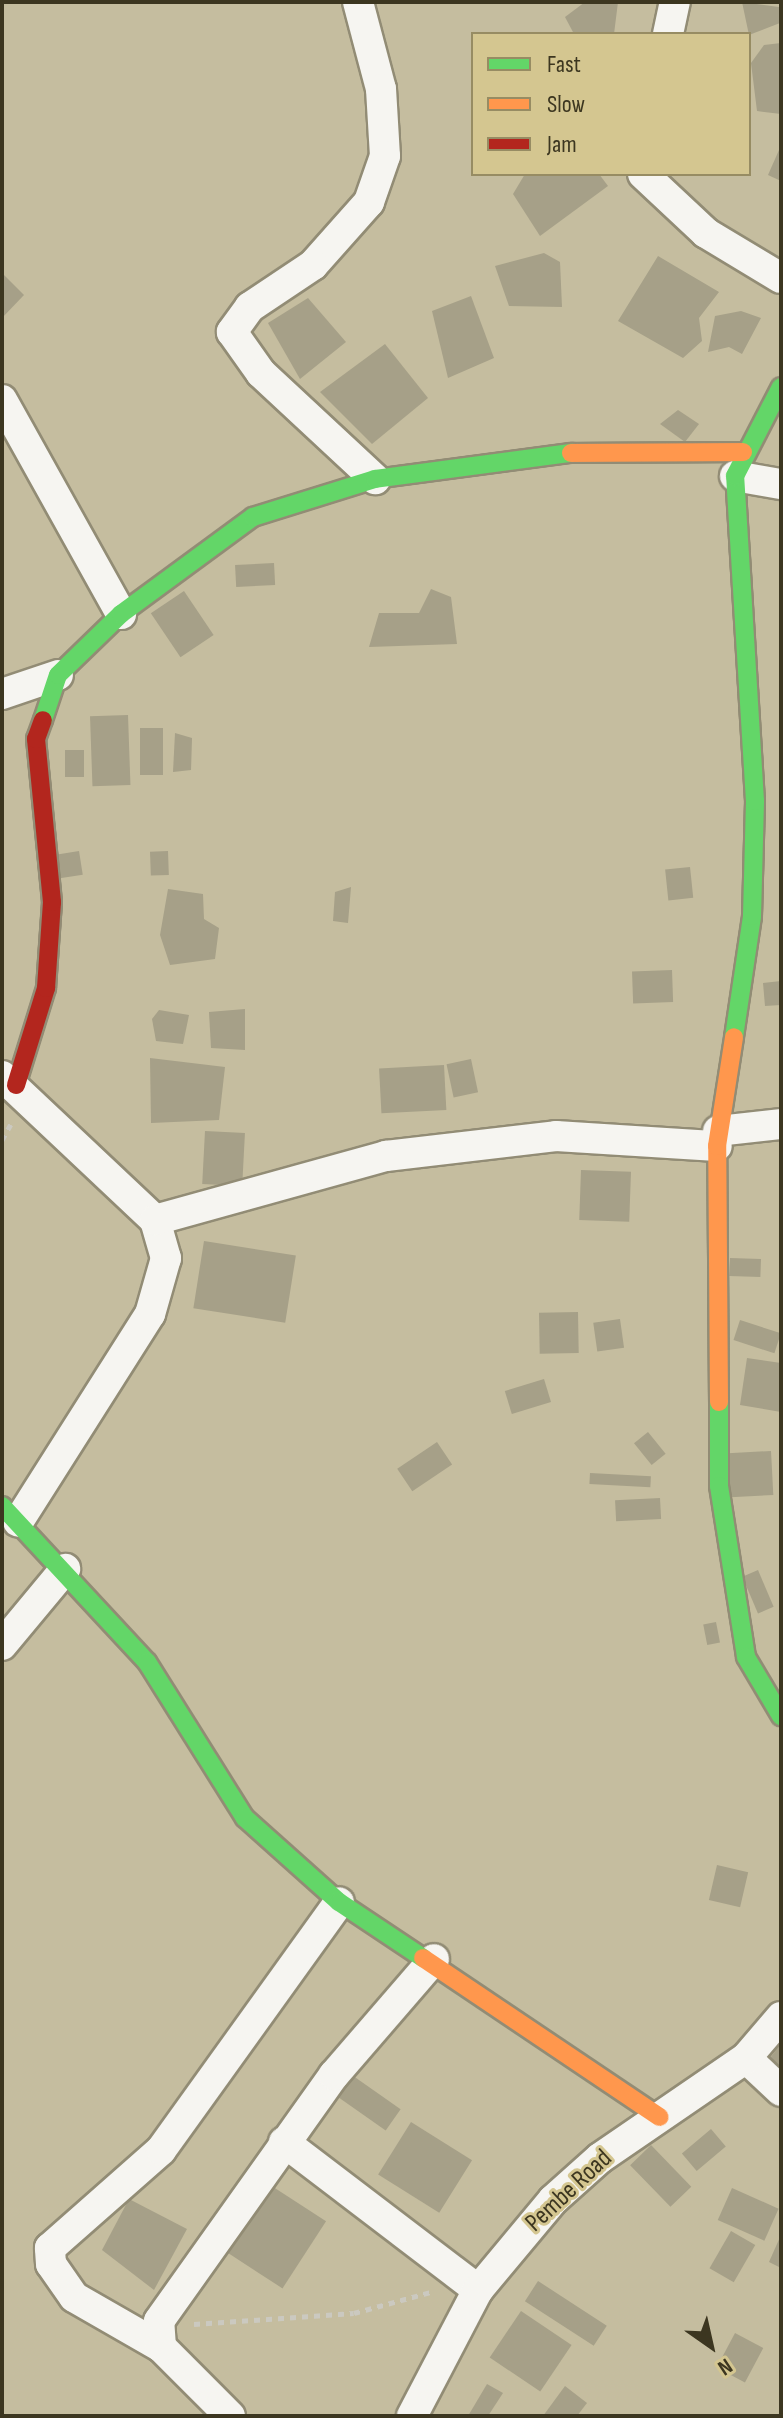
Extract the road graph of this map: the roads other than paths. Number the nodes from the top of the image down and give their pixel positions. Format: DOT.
graph roads {
  1 [pos="358,2"];
  2 [pos="675,2"];
  3 [pos="668,32"];
  4 [pos="645,176"];
  5 [pos="781,278"];
  6 [pos="781,387"];
  7 [pos="2,400"];
  8 [pos="739,464"];
  9 [pos="375,479"];
  10 [pos="781,484"];
  11 [pos="121,614"];
  12 [pos="58,675"];
  13 [pos="2,694"];
  14 [pos="9,1080"];
  15 [pos="781,1124"];
  16 [pos="718,1138"];
  17 [pos="155,1220"];
  18 [pos="10,1514"];
  19 [pos="65,1569"];
  20 [pos="2,1645"];
  21 [pos="781,1716"];
  22 [pos="339,1902"];
  23 [pos="434,1959"];
  24 [pos="781,2017"];
  25 [pos="746,2058"];
  26 [pos="781,2091"];
  27 [pos="660,2117"];
  28 [pos="284,2142"];
  29 [pos="470,2283"];
  30 [pos="160,2334"];
  31 [pos="230,2416"];
  32 [pos="412,2416"];
  1 -- 9 [label="street"];
  2 -- 3 [label="street"];
  4 -- 5 [label="street"];
  6 -- 8 [label="street"];
  7 -- 11 [label="street"];
  8 -- 9 [label="street"];
  8 -- 10 [label="street"];
  8 -- 16 [label="street"];
  9 -- 11 [label="street"];
  11 -- 12 [label="street"];
  12 -- 13 [label="street"];
  12 -- 14 [label="street"];
  14 -- 17 [label="street"];
  15 -- 16 [label="street"];
  16 -- 17 [label="street"];
  16 -- 21 [label="street"];
  17 -- 18 [label="street"];
  18 -- 19 [label="street"];
  19 -- 20 [label="street"];
  19 -- 22 [label="street"];
  22 -- 23 [label="street"];
  22 -- 30 [label="street"];
  23 -- 27 [label="street"];
  23 -- 28 [label="street"];
  24 -- 25 [label="street, Pembe Road"];
  25 -- 26 [label="street"];
  25 -- 27 [label="street, Pembe Road"];
  27 -- 29 [label="street, Pembe Road"];
  28 -- 29 [label="street"];
  28 -- 30 [label="street"];
  29 -- 32 [label="street, Pembe Road"];
  30 -- 31 [label="street"];
}
